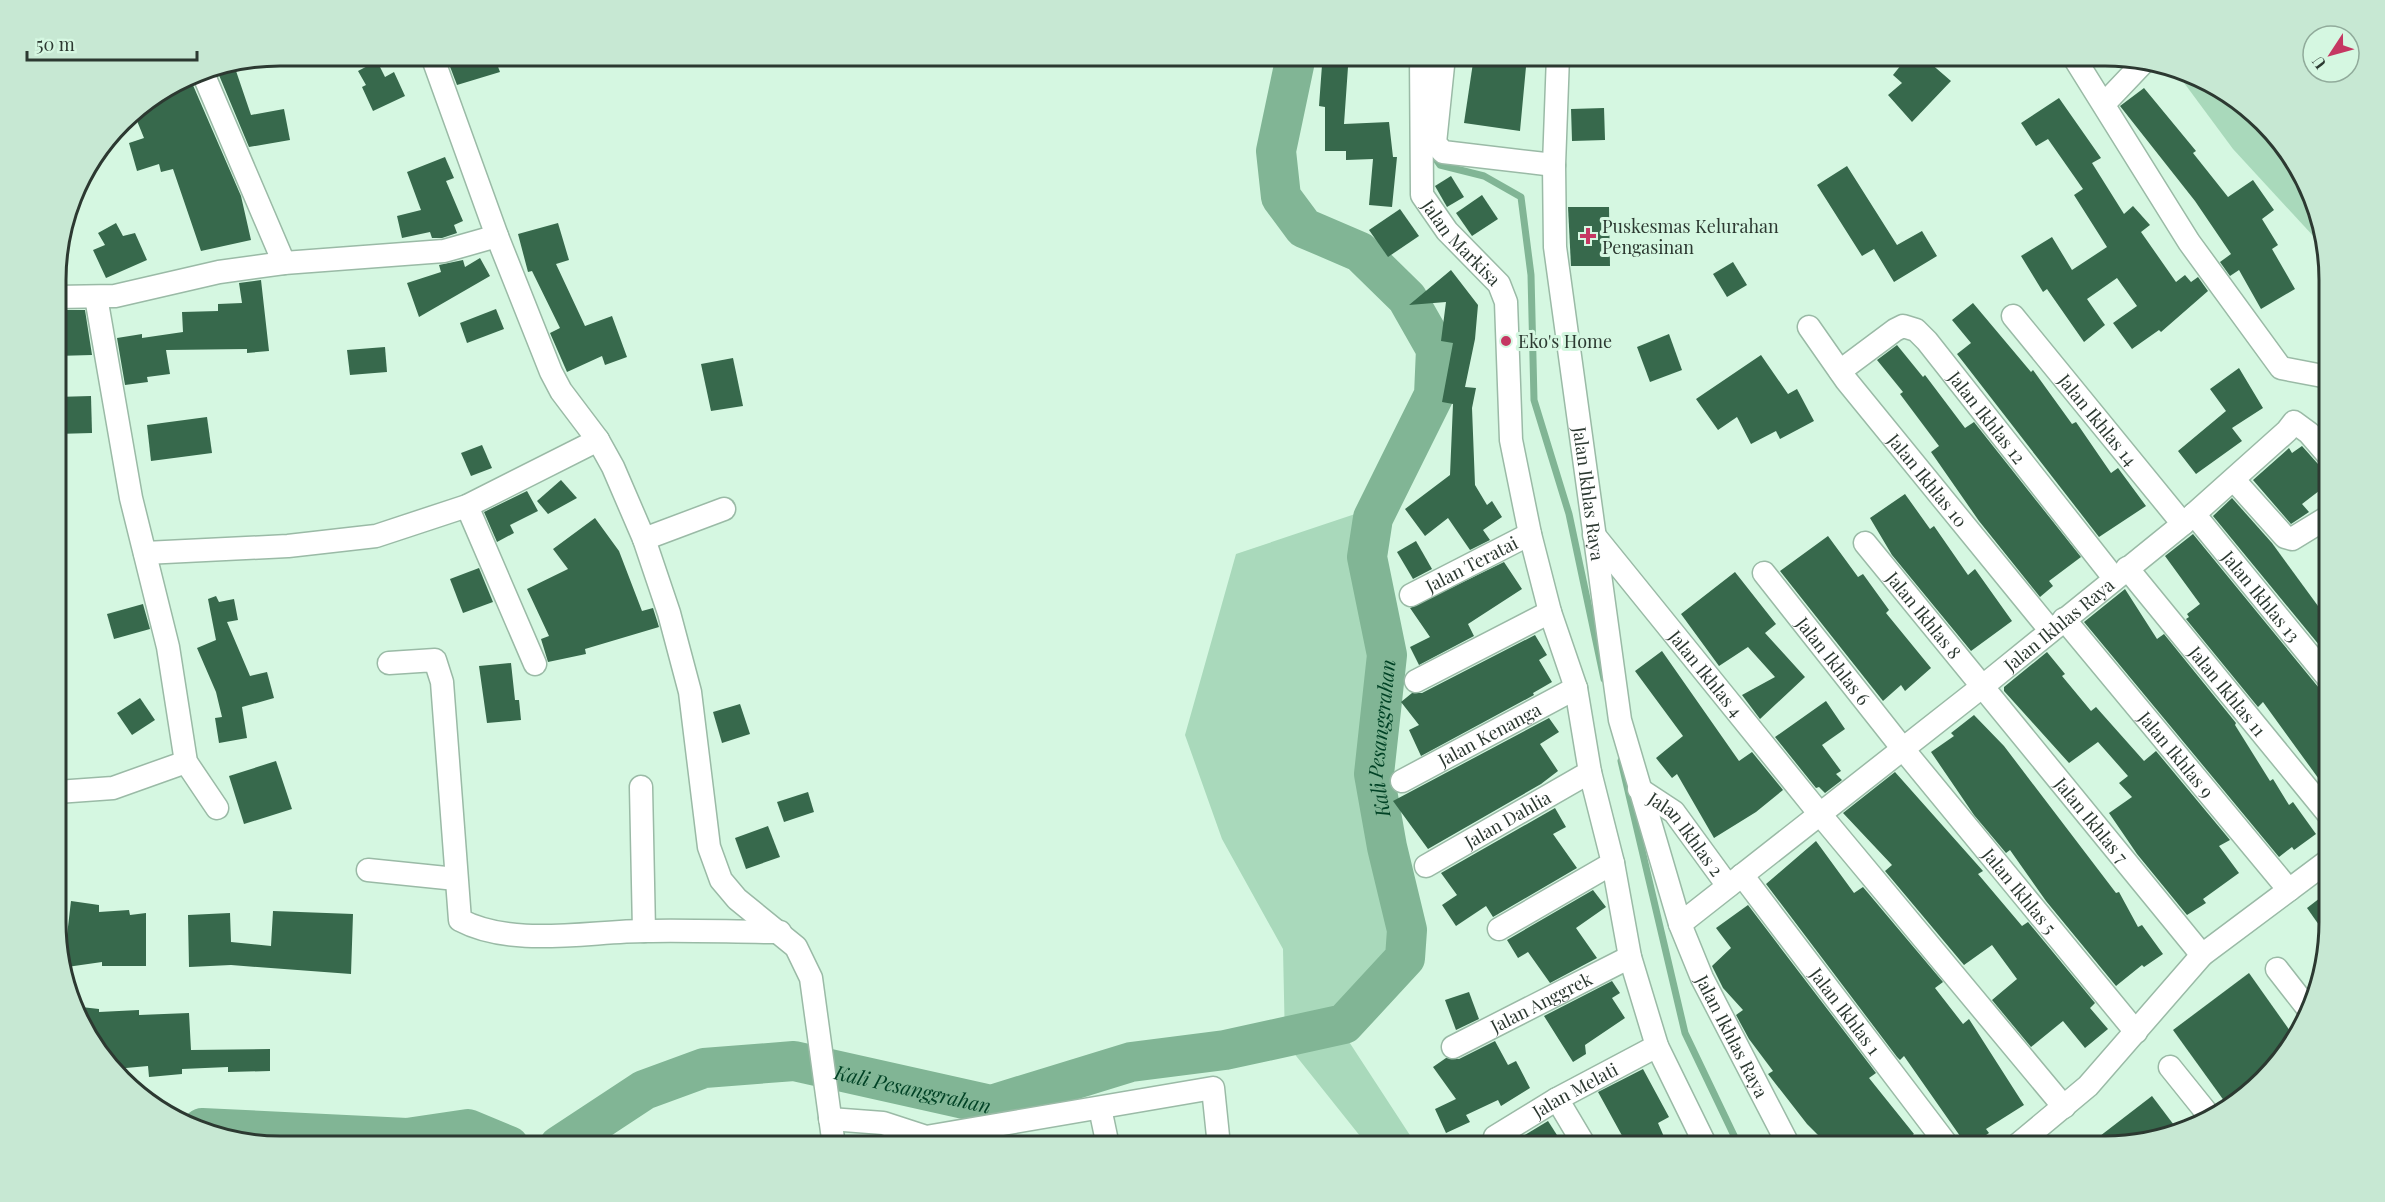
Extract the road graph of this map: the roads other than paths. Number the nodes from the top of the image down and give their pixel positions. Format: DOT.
graph roads {
  1 [pos="436,66"];
  2 [pos="1421,66"];
  3 [pos="1443,66"];
  4 [pos="1557,66"];
  5 [pos="2079,66"];
  6 [pos="2138,69"];
  7 [pos="205,79"];
  8 [pos="2104,104"];
  9 [pos="1554,165"];
  10 [pos="497,236"];
  11 [pos="284,263"];
  12 [pos="66,297"];
  13 [pos="96,297"];
  14 [pos="2013,316"];
  15 [pos="1809,327"];
  16 [pos="1840,371"];
  17 [pos="2319,375"];
  18 [pos="598,440"];
  19 [pos="2319,445"];
  20 [pos="2234,480"];
  21 [pos="467,506"];
  22 [pos="724,509"];
  23 [pos="2189,519"];
  24 [pos="2319,523"];
  25 [pos="1530,534"];
  26 [pos="1593,534"];
  27 [pos="644,539"];
  28 [pos="1865,543"];
  29 [pos="145,553"];
  30 [pos="1764,573"];
  31 [pos="2121,573"];
  32 [pos="1411,595"];
  33 [pos="1550,612"];
  34 [pos="2057,624"];
  35 [pos="389,663"];
  36 [pos="535,664"];
  37 [pos="2319,668"];
  38 [pos="1416,681"];
  39 [pos="1983,686"];
  40 [pos="1576,688"];
  41 [pos="1903,749"];
  42 [pos="186,762"];
  43 [pos="1590,772"];
  44 [pos="1402,781"];
  45 [pos="641,787"];
  46 [pos="1639,789"];
  47 [pos="66,791"];
  48 [pos="2319,803"];
  49 [pos="217,808"];
  50 [pos="1820,813"];
  51 [pos="1613,863"];
  52 [pos="1426,866"];
  53 [pos="2319,868"];
  54 [pos="368,870"];
  55 [pos="456,879"];
  56 [pos="1735,881"];
  57 [pos="2289,891"];
  58 [pos="1680,924"];
  59 [pos="1499,929"];
  60 [pos="644,931"];
  61 [pos="780,932"];
  62 [pos="2202,955"];
  63 [pos="1630,957"];
  64 [pos="2277,969"];
  65 [pos="2303,1003"];
  66 [pos="2136,1032"];
  67 [pos="1657,1046"];
  68 [pos="1453,1047"];
  69 [pos="2170,1067"];
  70 [pos="1557,1099"];
  71 [pos="2064,1107"];
  72 [pos="1100,1108"];
  73 [pos="2205,1111"];
  74 [pos="830,1119"];
  75 [pos="833,1136"];
  76 [pos="912,1136"];
  77 [pos="994,1136"];
  78 [pos="1106,1136"];
  79 [pos="1218,1136"];
  80 [pos="1497,1136"];
  81 [pos="1579,1136"];
  82 [pos="1701,1136"];
  83 [pos="1784,1136"];
  84 [pos="1940,1136"];
  85 [pos="2028,1136"];
  1 -- 10 [label="street"];
  2 -- 25 [label="street, Jalan Markisa"];
  3 -- 9 [label="street"];
  4 -- 9 [label="street, Jalan Ikhlas Raya"];
  5 -- 8 [label="street"];
  6 -- 8 [label="street"];
  7 -- 11 [label="street"];
  8 -- 17 [label="street"];
  9 -- 26 [label="street, Jalan Ikhlas Raya"];
  10 -- 11 [label="street"];
  10 -- 18 [label="street"];
  11 -- 13 [label="street"];
  12 -- 13 [label="street"];
  13 -- 29 [label="street"];
  14 -- 23 [label="street, Jalan Ikhlas 14"];
  15 -- 16 [label="street, Jalan Ikhlas 10"];
  16 -- 31 [label="street, Jalan Ikhlas 12"];
  16 -- 34 [label="street, Jalan Ikhlas 10"];
  18 -- 21 [label="street"];
  18 -- 27 [label="street"];
  19 -- 20 [label="street, Jalan Ikhlas Raya"];
  20 -- 23 [label="street, Jalan Ikhlas Raya"];
  20 -- 24 [label="street"];
  21 -- 29 [label="street"];
  21 -- 36 [label="street"];
  22 -- 27 [label="street"];
  23 -- 31 [label="street, Jalan Ikhlas Raya"];
  23 -- 37 [label="street, Jalan Ikhlas 13"];
  25 -- 32 [label="street, Jalan Teratai"];
  25 -- 33 [label="street, Jalan Markisa"];
  26 -- 46 [label="street, Jalan Ikhlas Raya"];
  26 -- 50 [label="street, Jalan Ikhlas 4"];
  27 -- 61 [label="street"];
  28 -- 39 [label="street, Jalan Ikhlas 8"];
  29 -- 42 [label="street"];
  30 -- 41 [label="street, Jalan Ikhlas 6"];
  31 -- 34 [label="street, Jalan Ikhlas Raya"];
  31 -- 48 [label="street, Jalan Ikhlas 11"];
  33 -- 38 [label="street"];
  33 -- 40 [label="street, Jalan Markisa"];
  34 -- 39 [label="street, Jalan Ikhlas Raya"];
  34 -- 57 [label="street, Jalan Ikhlas 9"];
  35 -- 55 [label="street"];
  39 -- 41 [label="street, Jalan Ikhlas Raya"];
  39 -- 62 [label="street, Jalan Ikhlas 7"];
  40 -- 43 [label="street, Jalan Markisa"];
  40 -- 44 [label="street, Jalan Kenanga"];
  41 -- 50 [label="street, Jalan Ikhlas Raya"];
  41 -- 66 [label="street, Jalan Ikhlas 5"];
  42 -- 47 [label="street"];
  42 -- 49 [label="street"];
  43 -- 51 [label="street, Jalan Markisa"];
  43 -- 52 [label="street, Jalan Dahlia"];
  45 -- 60 [label="street"];
  46 -- 56 [label="street, Jalan Ikhlas 2"];
  46 -- 58 [label="street, Jalan Ikhlas Raya"];
  50 -- 56 [label="street, Jalan Ikhlas Raya"];
  50 -- 71 [label="street, Jalan Ikhlas 4"];
  51 -- 59 [label="street"];
  51 -- 63 [label="street, Jalan Markisa"];
  53 -- 57 [label="street"];
  54 -- 55 [label="street"];
  55 -- 60 [label="street"];
  56 -- 58 [label="street, Jalan Ikhlas Raya"];
  56 -- 84 [label="street, Jalan Ikhlas 1"];
  57 -- 62 [label="street"];
  58 -- 83 [label="street, Jalan Ikhlas Raya"];
  60 -- 61 [label="street"];
  61 -- 74 [label="street"];
  62 -- 66 [label="street"];
  63 -- 67 [label="street, Jalan Markisa"];
  63 -- 68 [label="street, Jalan Anggrek"];
  64 -- 65 [label="street"];
  66 -- 71 [label="street"];
  67 -- 70 [label="street, Jalan Melati"];
  67 -- 82 [label="street, Jalan Markisa"];
  69 -- 73 [label="street"];
  70 -- 80 [label="street, Jalan Melati"];
  70 -- 81 [label="street"];
  71 -- 85 [label="street"];
  72 -- 77 [label="street"];
  72 -- 78 [label="street"];
  72 -- 79 [label="street"];
  74 -- 75 [label="street"];
  74 -- 76 [label="street"];
}
